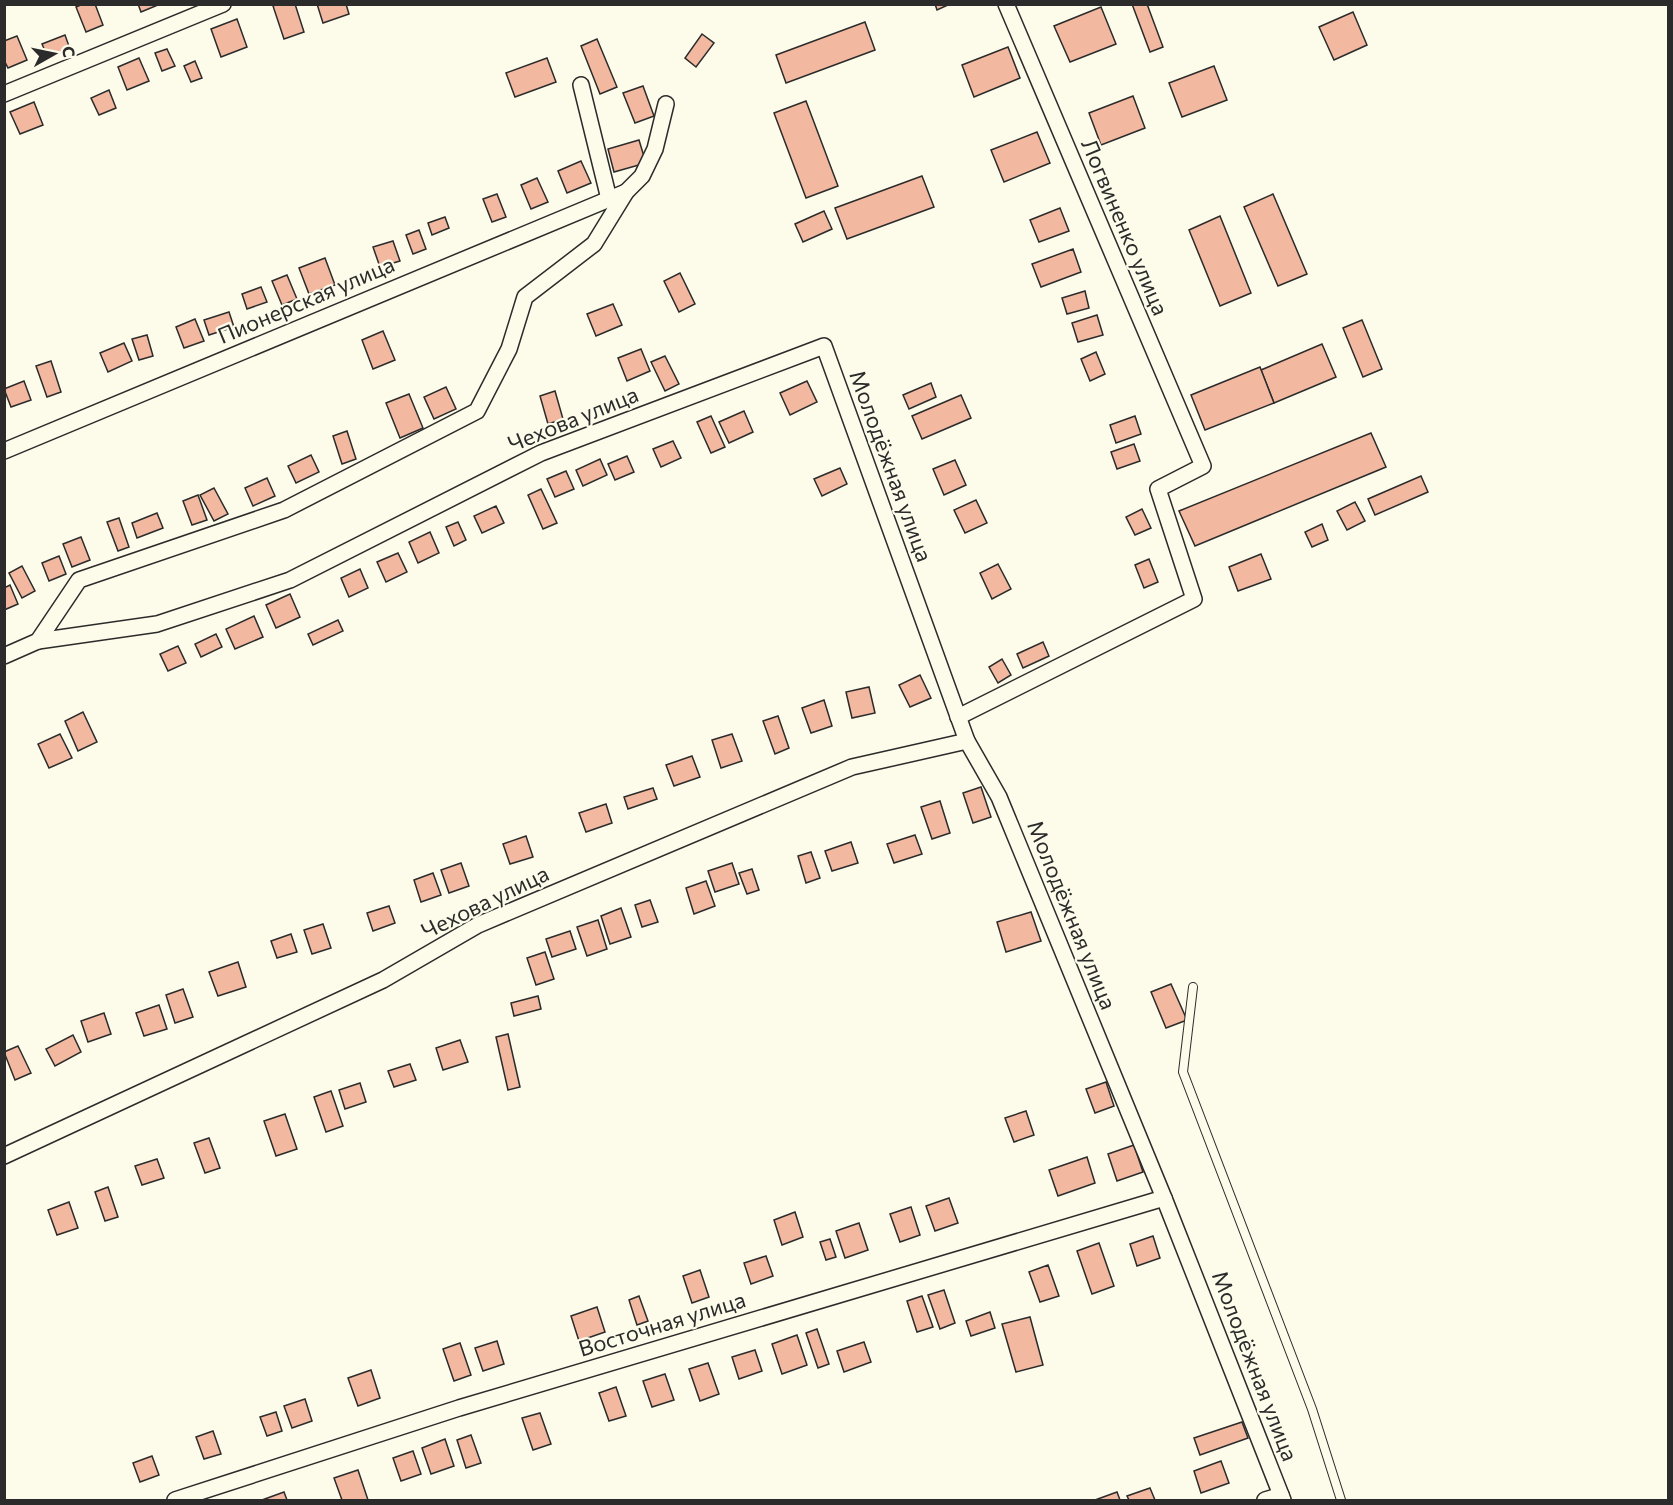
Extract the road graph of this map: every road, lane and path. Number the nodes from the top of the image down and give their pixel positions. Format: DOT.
graph roads {
  1 [pos="224,4"];
  2 [pos="1006,4"];
  3 [pos="581,86"];
  4 [pos="4,93"];
  5 [pos="666,104"];
  6 [pos="626,192"];
  7 [pos="609,199"];
  8 [pos="824,346"];
  9 [pos="4,451"];
  10 [pos="38,641"];
  11 [pos="4,656"];
  12 [pos="958,717"];
  13 [pos="967,741"];
  14 [pos="1193,987"];
  15 [pos="4,1156"];
  16 [pos="1164,1198"];
  17 [pos="1282,1498"];
  18 [pos="175,1500"];
  19 [pos="1265,1500"];
  20 [pos="1341,1500"];
  1 -- 4 [label="street"];
  2 -- 12 [label="street, Логвиненко улица"];
  3 -- 7 [label="street"];
  5 -- 6 [label="street"];
  6 -- 7 [label="street, Пионерская улица"];
  6 -- 10 [label="street"];
  7 -- 9 [label="street, Пионерская улица"];
  8 -- 10 [label="street, Чехова улица"];
  8 -- 12 [label="street, Молодёжная улица"];
  10 -- 11 [label="street, Чехова улица"];
  12 -- 13 [label="street, Молодёжная улица"];
  13 -- 15 [label="street, Чехова улица"];
  13 -- 16 [label="street, Молодёжная улица"];
  14 -- 20 [label="lane"];
  16 -- 17 [label="street, Молодёжная улица"];
  16 -- 18 [label="street, Восточная улица"];
  17 -- 19 [label="street"];
}
